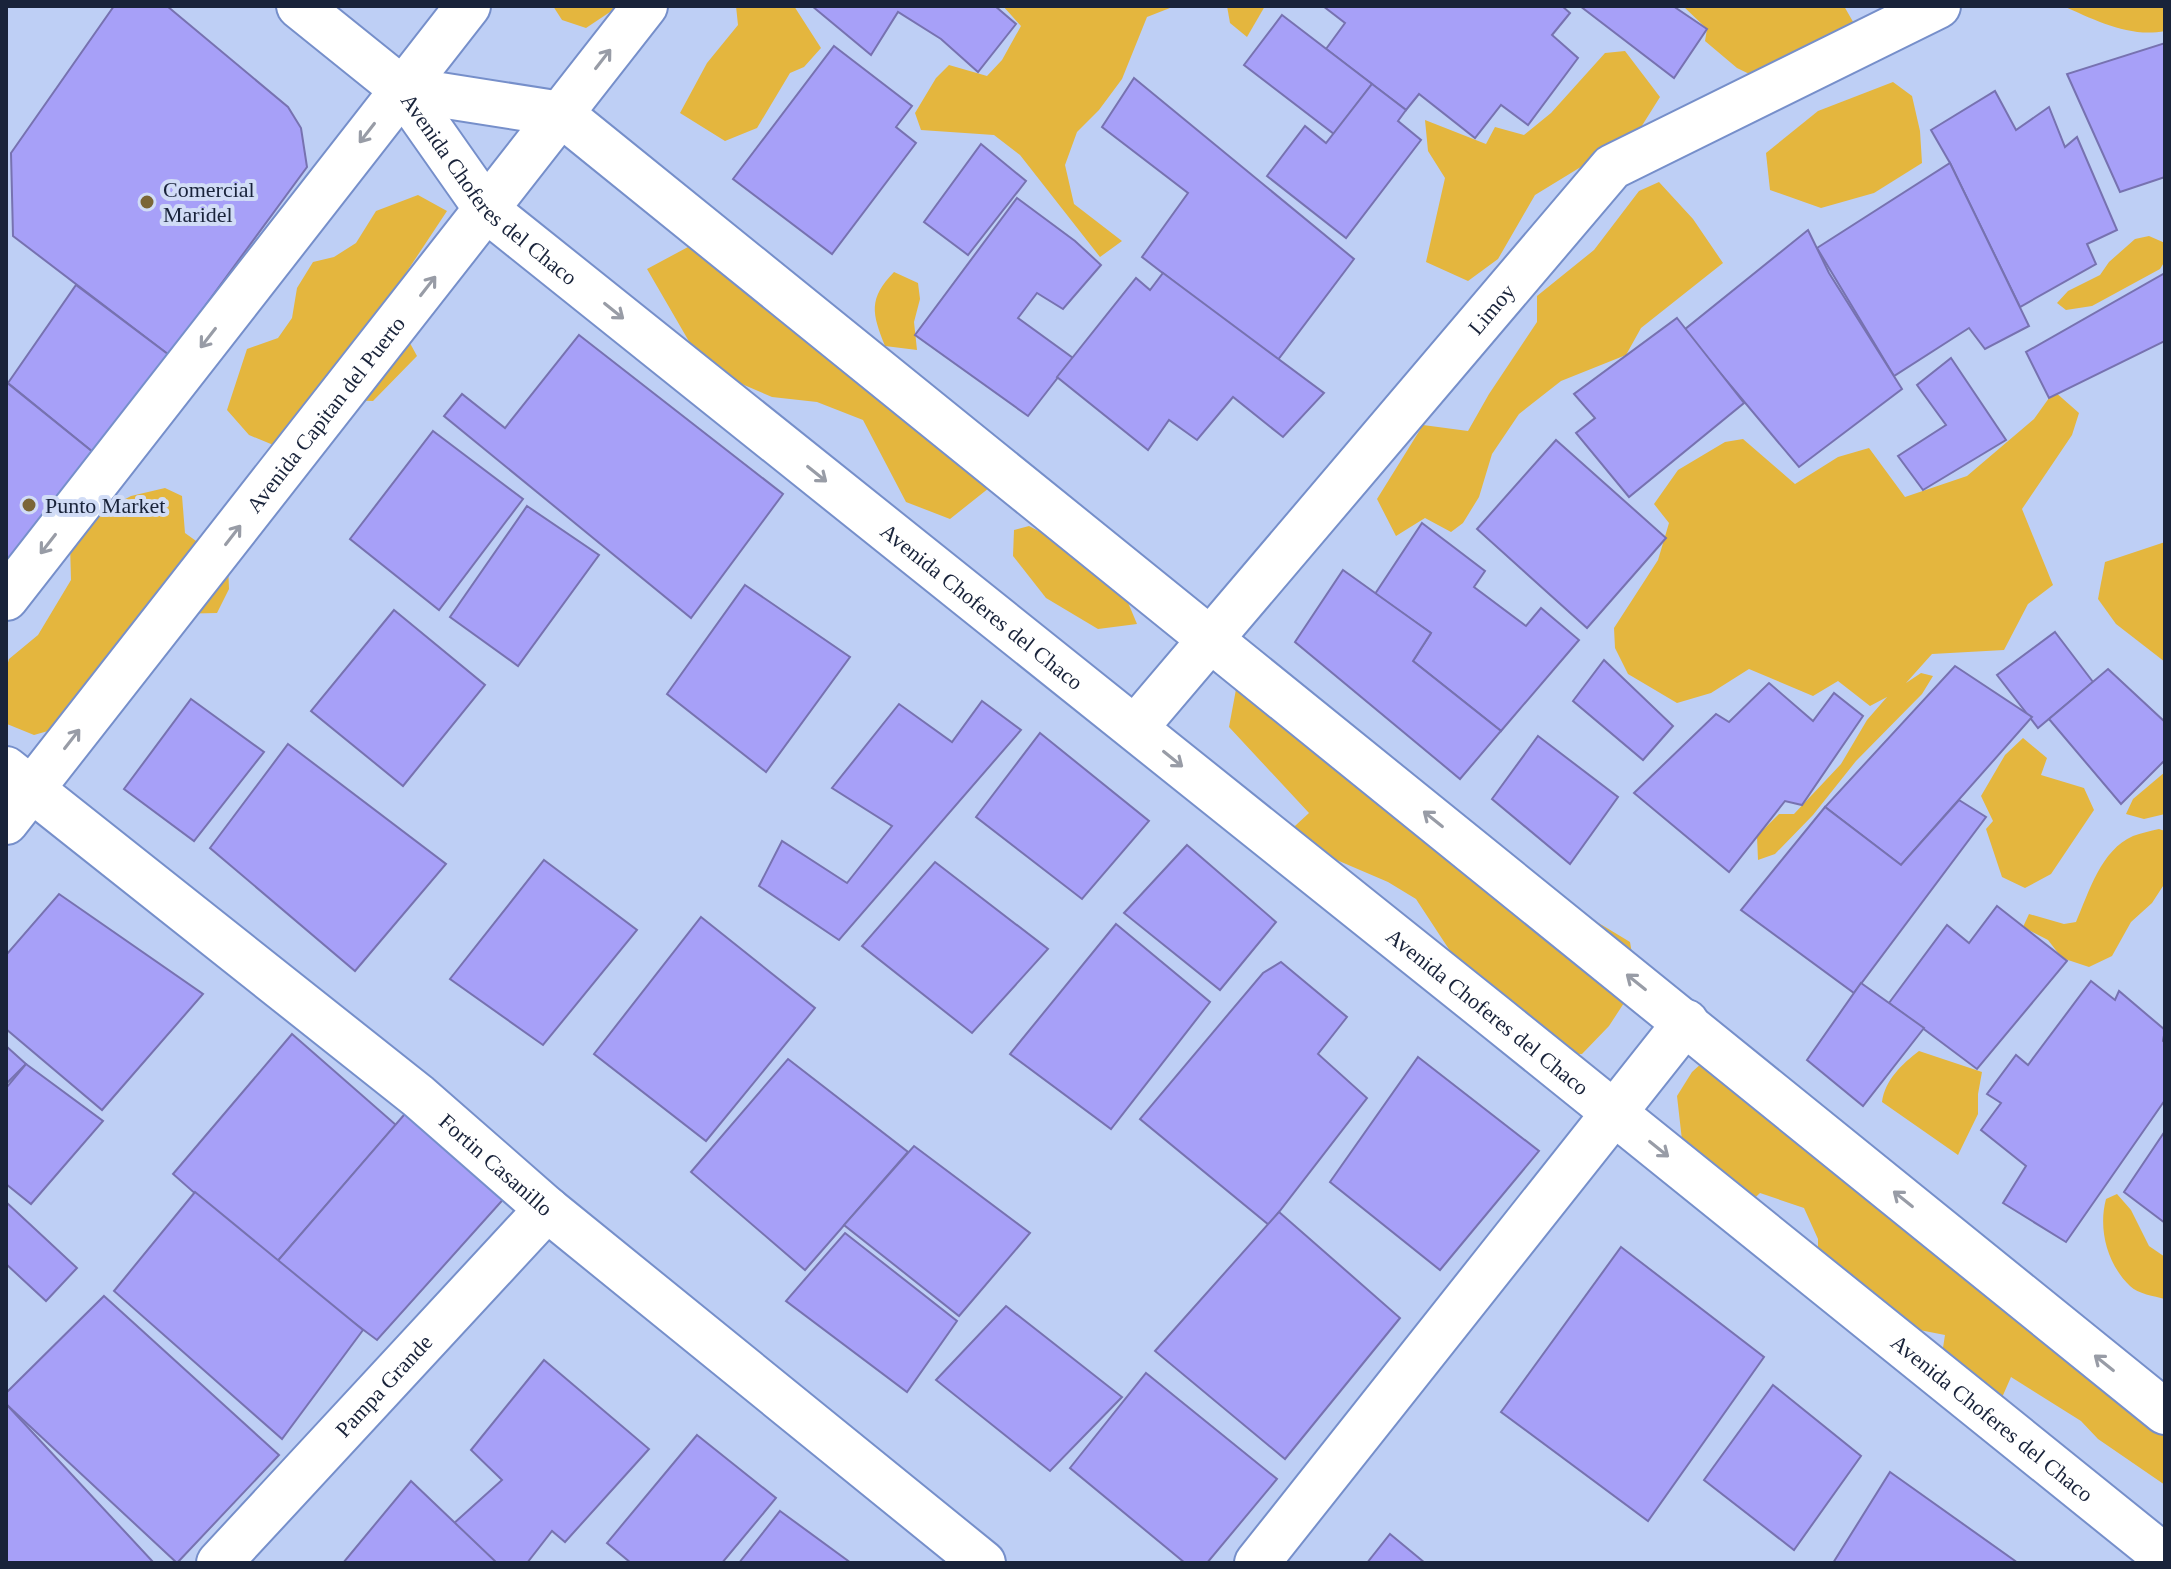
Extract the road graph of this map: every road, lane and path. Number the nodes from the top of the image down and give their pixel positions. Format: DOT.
graph roads {
  1 [pos="299,6"];
  2 [pos="468,6"];
  3 [pos="645,6"];
  4 [pos="1938,6"];
  5 [pos="402,89"];
  6 [pos="561,114"];
  7 [pos="487,210"];
  8 [pos="6,598"];
  9 [pos="1209,639"];
  10 [pos="1135,728"];
  11 [pos="15,794"];
  12 [pos="1686,1022"];
  13 [pos="1614,1113"];
  14 [pos="547,1209"];
  15 [pos="2165,1412"];
  16 [pos="2165,1557"];
  17 [pos="219,1563"];
  18 [pos="983,1563"];
  19 [pos="1257,1563"];
  1 -- 5 [label="street"];
  2 -- 5 [label="street"];
  6 -- 3 [label="street, Avenida Capitan del Puerto, one-way"];
  4 -- 9 [label="street, Limoy"];
  5 -- 6 [label="street, Avenida Choferes del Chaco"];
  5 -- 7 [label="street, Avenida Choferes del Chaco"];
  5 -- 8 [label="street, one-way"];
  6 -- 7 [label="street, Avenida Capitan del Puerto"];
  6 -- 9 [label="street"];
  7 -- 10 [label="street, Avenida Choferes del Chaco, one-way"];
  11 -- 7 [label="street, Avenida Capitan del Puerto, one-way"];
  9 -- 10 [label="street, Limoy"];
  12 -- 9 [label="street, one-way"];
  10 -- 13 [label="street, Avenida Choferes del Chaco, one-way"];
  11 -- 14 [label="street, Fortin Casanillo"];
  12 -- 13 [label="street"];
  15 -- 12 [label="street, one-way"];
  13 -- 16 [label="street, Avenida Choferes del Chaco, one-way"];
  13 -- 19 [label="street"];
  14 -- 17 [label="street, Pampa Grande"];
  14 -- 18 [label="street, Fortin Casanillo"];
}
